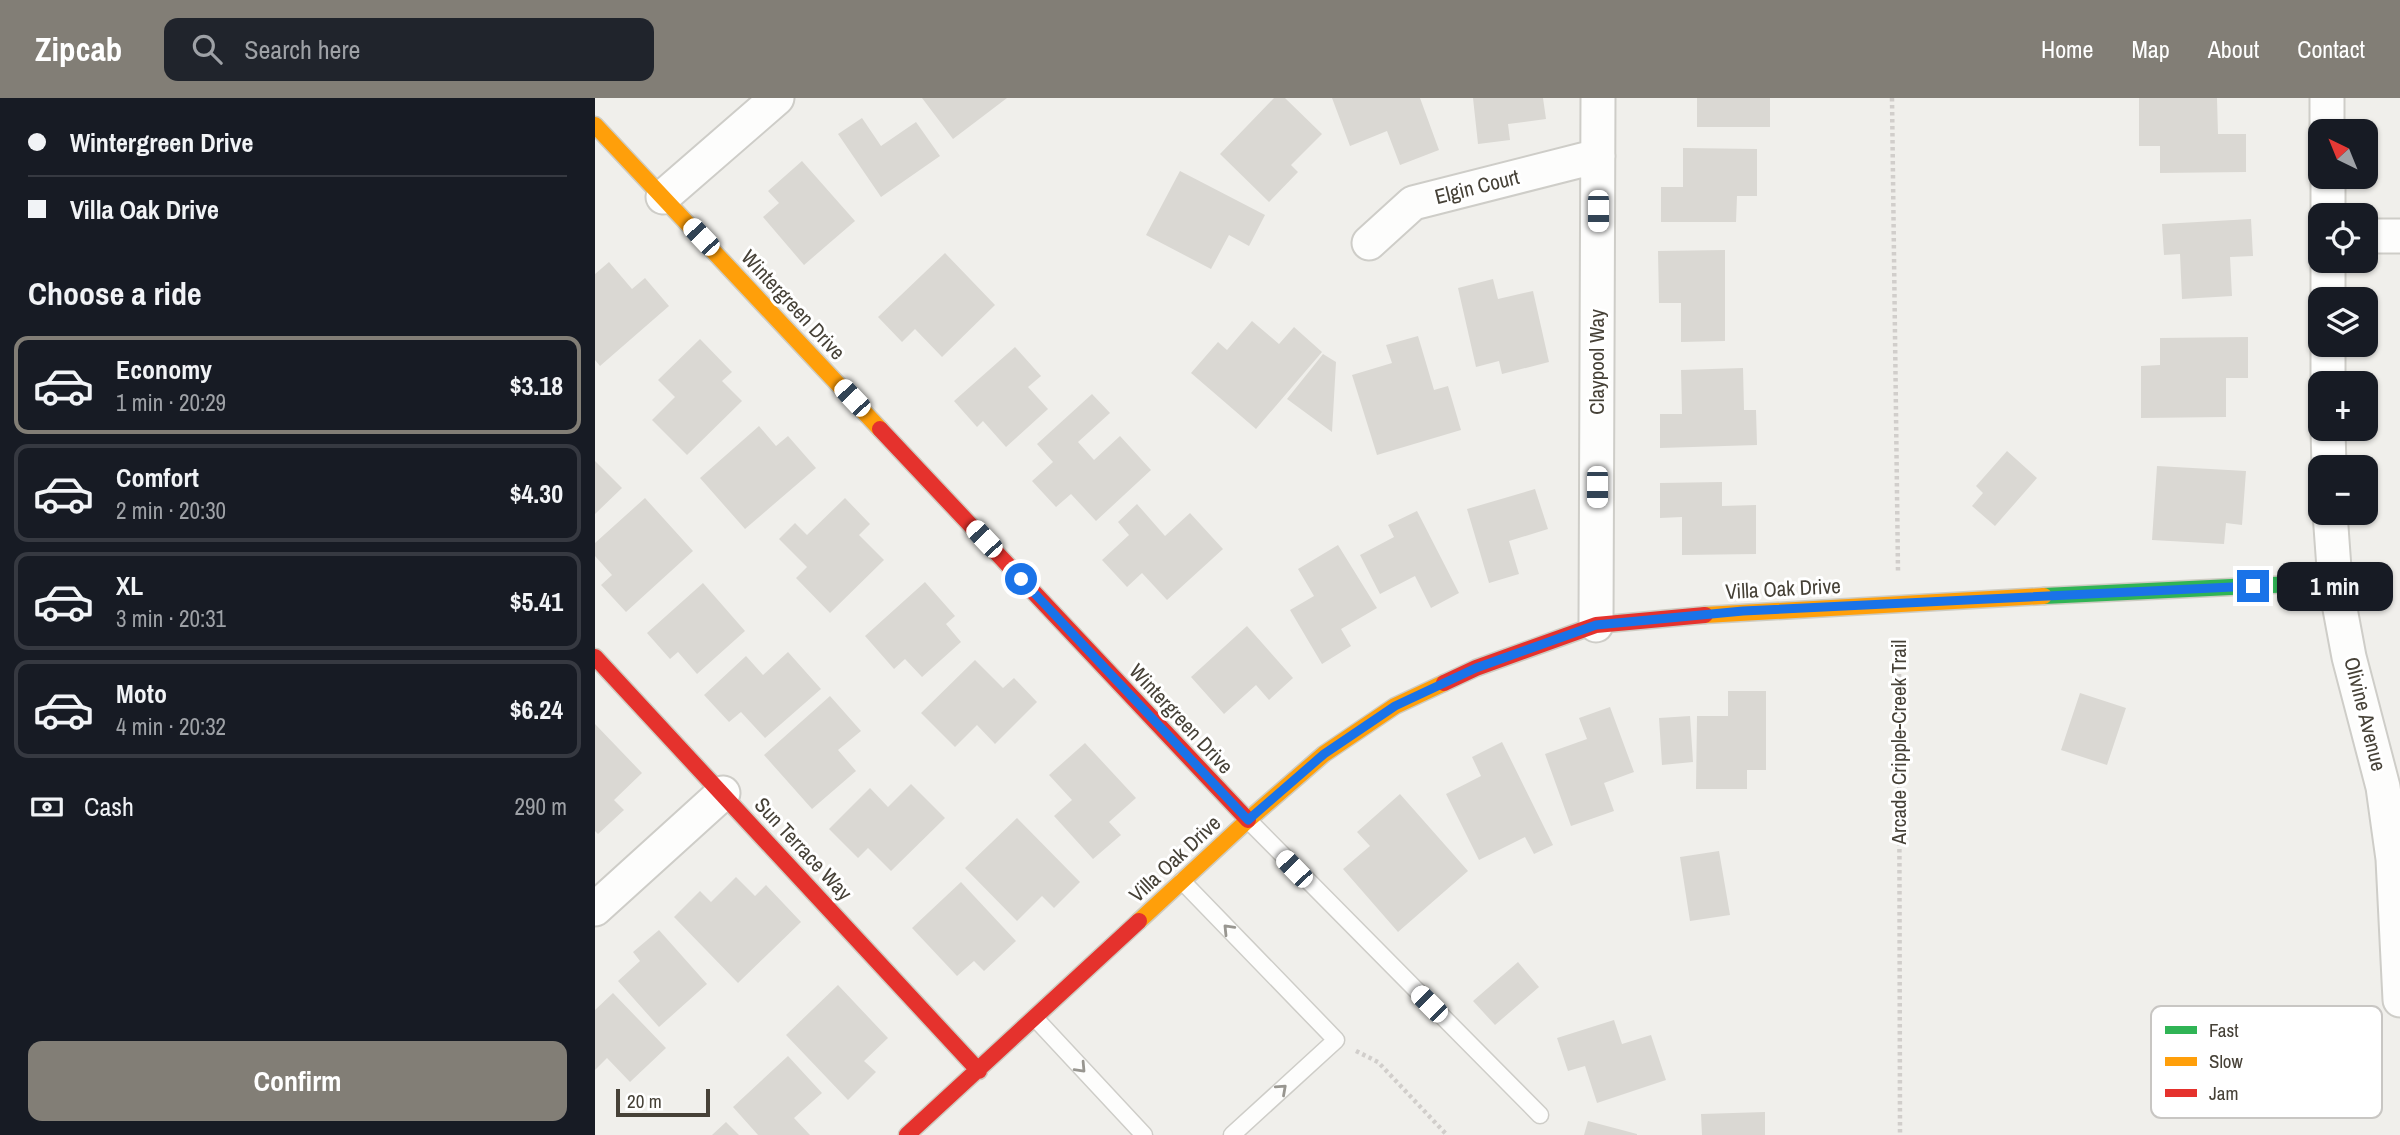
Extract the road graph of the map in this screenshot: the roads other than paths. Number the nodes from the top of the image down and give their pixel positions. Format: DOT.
graph roads {
  1 [pos="777,98"];
  2 [pos="1598,98"];
  3 [pos="2327,98"];
  4 [pos="2327,119"];
  5 [pos="595,125"];
  6 [pos="1598,156"];
  7 [pos="663,197"];
  8 [pos="2378,236"];
  9 [pos="2400,236"];
  10 [pos="1369,243"];
  11 [pos="2331,525"];
  12 [pos="2335,582"];
  13 [pos="1596,625"];
  14 [pos="595,657"];
  15 [pos="723,793"];
  16 [pos="1248,820"];
  17 [pos="1182,881"];
  18 [pos="595,909"];
  19 [pos="2400,1000"];
  20 [pos="1035,1018"];
  21 [pos="979,1070"];
  22 [pos="1540,1115"];
  23 [pos="907,1135"];
  24 [pos="1144,1135"];
  25 [pos="1232,1135"];
  1 -- 7 [label="street"];
  2 -- 6 [label="street, Claypool Way"];
  3 -- 4 [label="street"];
  5 -- 7 [label="street, Wintergreen Drive"];
  6 -- 10 [label="street, Elgin Court"];
  6 -- 13 [label="street, Claypool Way"];
  7 -- 16 [label="street, Wintergreen Drive"];
  8 -- 9 [label="street"];
  11 -- 12 [label="street, Olivine Avenue"];
  12 -- 13 [label="street, Villa Oak Drive"];
  12 -- 19 [label="street, Olivine Avenue"];
  13 -- 16 [label="street, Villa Oak Drive"];
  14 -- 15 [label="street, Sun Terrace Way"];
  15 -- 18 [label="street"];
  15 -- 21 [label="street, Sun Terrace Way"];
  16 -- 17 [label="street, Villa Oak Drive"];
  16 -- 22 [label="lane"];
  17 -- 20 [label="street, Villa Oak Drive"];
  25 -- 17 [label="lane, one-way"];
  20 -- 21 [label="street, Villa Oak Drive"];
  20 -- 24 [label="lane, one-way"];
  21 -- 23 [label="street, Villa Oak Drive"];
}
